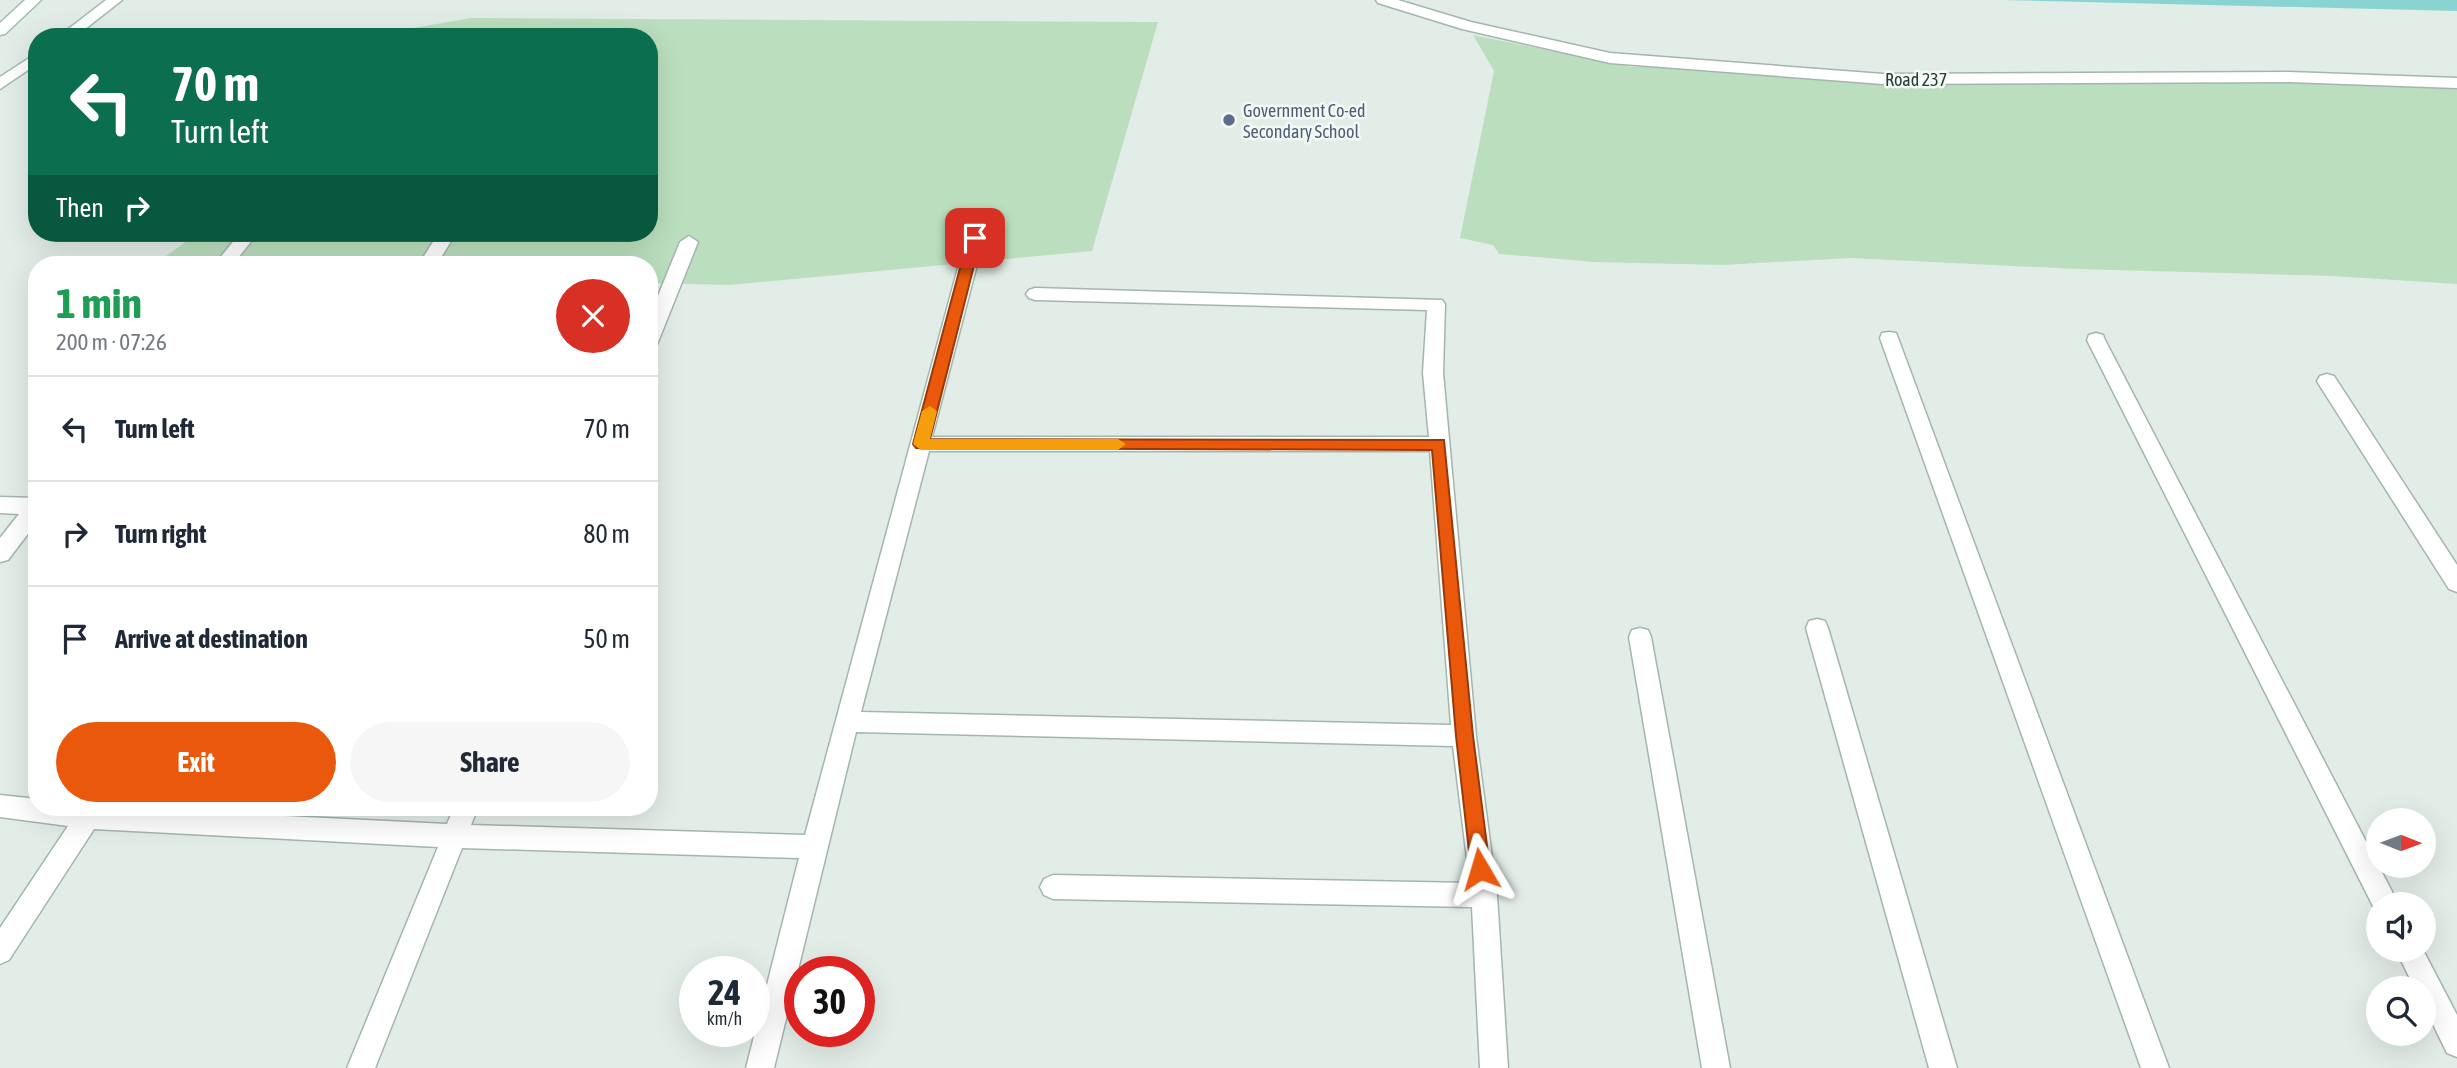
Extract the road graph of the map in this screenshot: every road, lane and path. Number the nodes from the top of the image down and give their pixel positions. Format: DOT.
graph roads {
  1 [pos="34,0"];
  2 [pos="115,0"];
  3 [pos="1383,0"];
  4 [pos="77,28"];
  5 [pos="0,31"];
  6 [pos="28,64"];
  7 [pos="2457,83"];
  8 [pos="0,84"];
  9 [pos="975,238"];
  10 [pos="242,242"];
  11 [pos="689,242"];
  12 [pos="231,256"];
  13 [pos="1035,293"];
  14 [pos="658,320"];
  15 [pos="1889,338"];
  16 [pos="2096,340"];
  17 [pos="2327,381"];
  18 [pos="921,444"];
  19 [pos="1439,444"];
  20 [pos="0,505"];
  21 [pos="28,506"];
  22 [pos="28,518"];
  23 [pos="0,554"];
  24 [pos="2457,583"];
  25 [pos="1817,628"];
  26 [pos="1640,638"];
  27 [pos="849,722"];
  28 [pos="1464,736"];
  29 [pos="0,806"];
  30 [pos="28,808"];
  31 [pos="88,816"];
  32 [pos="152,816"];
  33 [pos="462,816"];
  34 [pos="454,836"];
  35 [pos="814,847"];
  36 [pos="1053,887"];
  37 [pos="2379,892"];
  38 [pos="1484,895"];
  39 [pos="0,951"];
  40 [pos="2415,962"];
  41 [pos="2457,1043"];
  42 [pos="361,1068"];
  43 [pos="760,1068"];
  44 [pos="1494,1068"];
  45 [pos="1716,1068"];
  46 [pos="1943,1068"];
  47 [pos="2155,1068"];
  1 -- 5 [label="street"];
  2 -- 4 [label="street"];
  3 -- 7 [label="street, Road 237"];
  6 -- 8 [label="street"];
  9 -- 18 [label="street"];
  10 -- 12 [label="street"];
  11 -- 14 [label="street"];
  13 -- 19 [label="street"];
  15 -- 47 [label="street"];
  16 -- 37 [label="street"];
  17 -- 24 [label="street"];
  18 -- 19 [label="street"];
  18 -- 27 [label="street"];
  19 -- 28 [label="street"];
  20 -- 21 [label="street"];
  22 -- 23 [label="street"];
  25 -- 46 [label="street"];
  26 -- 45 [label="street"];
  27 -- 28 [label="street"];
  27 -- 35 [label="street"];
  28 -- 38 [label="street"];
  29 -- 30 [label="street"];
  31 -- 39 [label="street"];
  32 -- 34 [label="street"];
  33 -- 34 [label="street"];
  34 -- 35 [label="street"];
  34 -- 42 [label="street"];
  35 -- 43 [label="street"];
  36 -- 38 [label="street"];
  38 -- 44 [label="street"];
  40 -- 41 [label="street"];
}
